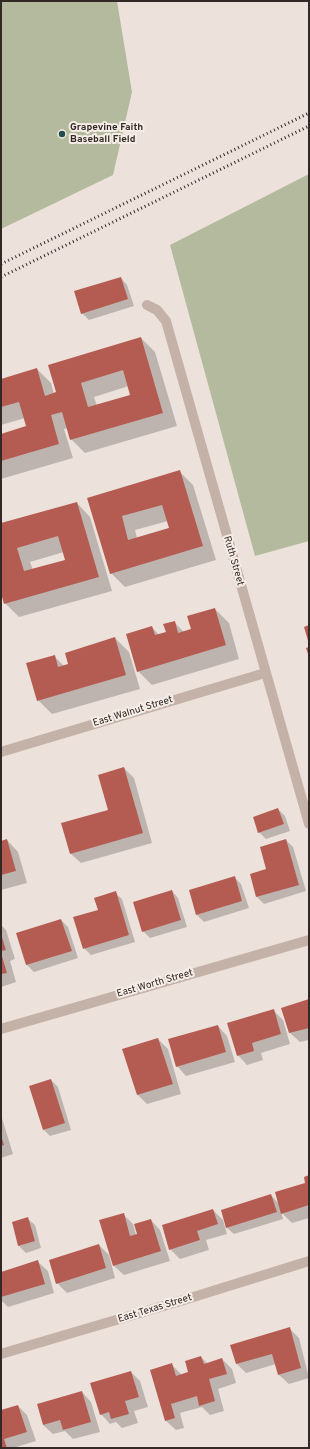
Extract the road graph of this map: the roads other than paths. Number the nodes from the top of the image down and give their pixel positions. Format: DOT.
graph roads {
  1 [pos="147,306"];
  2 [pos="265,673"];
  3 [pos="1,752"];
  4 [pos="309,824"];
  5 [pos="309,940"];
  6 [pos="1,1029"];
  7 [pos="309,1261"];
  8 [pos="1,1354"];
  1 -- 2 [label="street, Ruth Street"];
  2 -- 3 [label="street, East Walnut Street"];
  2 -- 4 [label="street, Ruth Street"];
  5 -- 6 [label="street, East Worth Street"];
  7 -- 8 [label="street, East Texas Street"];
}
